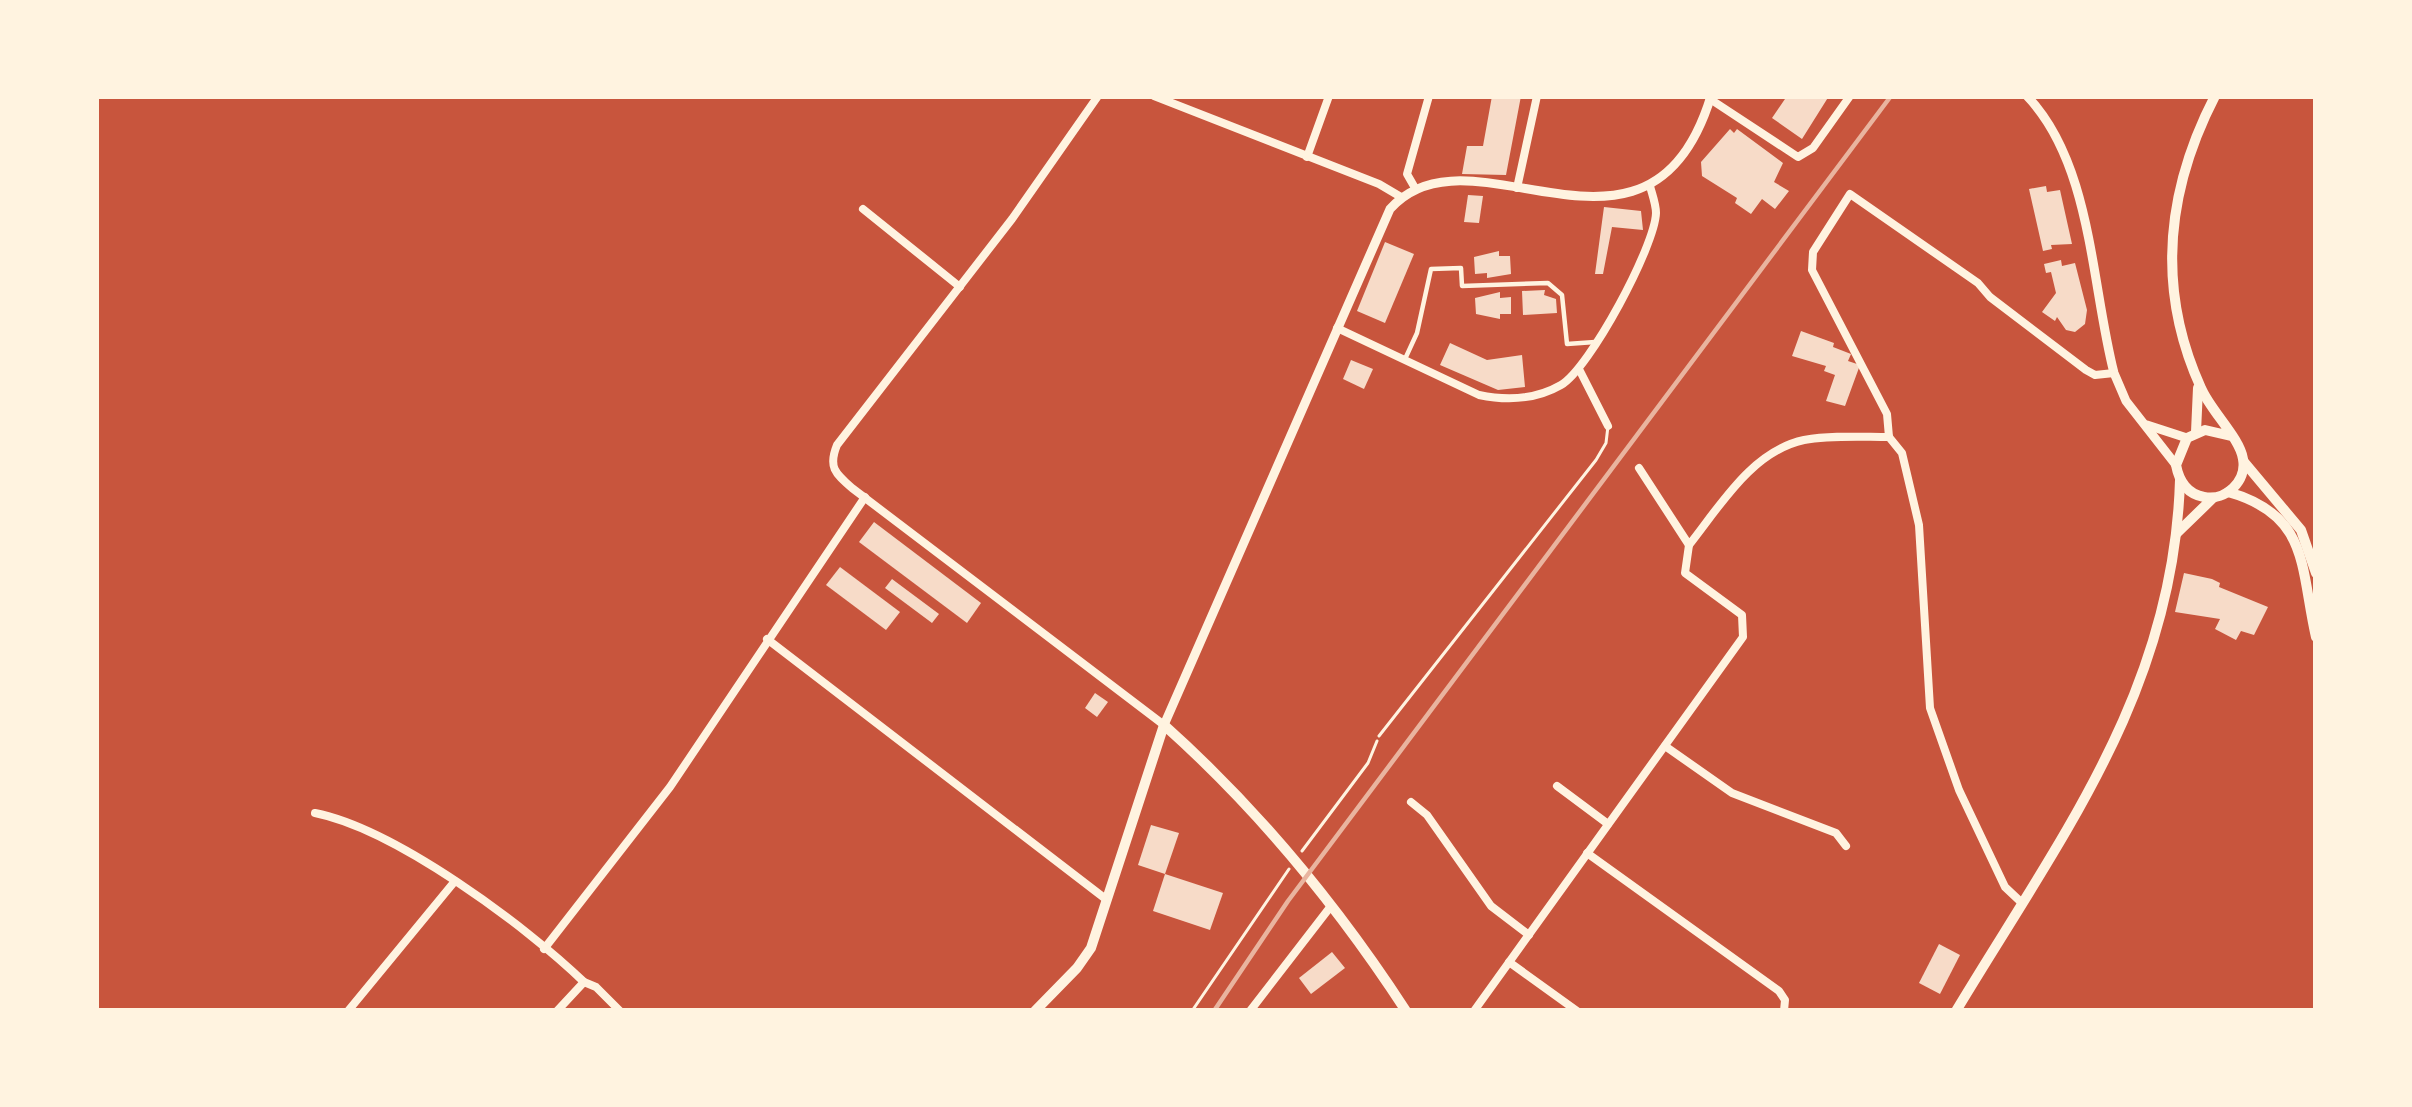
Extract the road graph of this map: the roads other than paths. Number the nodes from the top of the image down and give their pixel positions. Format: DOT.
graph roads {
  1 [pos="1097,96"];
  2 [pos="1154,96"];
  3 [pos="1329,96"];
  4 [pos="1430,96"];
  5 [pos="1537,96"];
  6 [pos="1850,96"];
  7 [pos="2027,96"];
  8 [pos="2215,96"];
  9 [pos="1711,98"];
  10 [pos="1307,157"];
  11 [pos="1650,186"];
  12 [pos="1415,188"];
  13 [pos="1516,188"];
  14 [pos="1401,196"];
  15 [pos="863,208"];
  16 [pos="960,286"];
  17 [pos="1336,327"];
  18 [pos="1598,342"];
  19 [pos="1405,359"];
  20 [pos="1580,371"];
  21 [pos="2114,373"];
  22 [pos="2198,383"];
  23 [pos="2144,424"];
  24 [pos="1608,426"];
  25 [pos="2191,435"];
  26 [pos="2231,436"];
  27 [pos="1888,437"];
  28 [pos="2244,461"];
  29 [pos="2176,465"];
  30 [pos="1639,469"];
  31 [pos="2180,480"];
  32 [pos="2228,492"];
  33 [pos="865,497"];
  34 [pos="2213,497"];
  35 [pos="2177,533"];
  36 [pos="1689,545"];
  37 [pos="2316,573"];
  38 [pos="2316,637"];
  39 [pos="767,639"];
  40 [pos="1164,724"];
  41 [pos="1379,736"];
  42 [pos="1665,746"];
  43 [pos="1557,786"];
  44 [pos="1411,802"];
  45 [pos="315,813"];
  46 [pos="1608,824"];
  47 [pos="1846,846"];
  48 [pos="1587,854"];
  49 [pos="455,881"];
  50 [pos="1108,901"];
  51 [pos="2022,903"];
  52 [pos="1332,905"];
  53 [pos="1529,935"];
  54 [pos="544,949"];
  55 [pos="1509,962"];
  56 [pos="584,982"];
  57 [pos="348,1011"];
  58 [pos="557,1011"];
  59 [pos="620,1011"];
  60 [pos="1035,1011"];
  61 [pos="1250,1011"];
  62 [pos="1406,1011"];
  63 [pos="1474,1011"];
  64 [pos="1577,1011"];
  65 [pos="1784,1011"];
  66 [pos="1956,1011"];
  1 -- 16 [label="street"];
  2 -- 10 [label="street"];
  3 -- 10 [label="street"];
  4 -- 12 [label="street"];
  5 -- 13 [label="street"];
  6 -- 9 [label="street"];
  7 -- 21 [label="street"];
  8 -- 22 [label="main road"];
  9 -- 11 [label="street"];
  10 -- 14 [label="street"];
  11 -- 13 [label="street"];
  11 -- 18 [label="street"];
  12 -- 13 [label="street"];
  12 -- 14 [label="street"];
  14 -- 17 [label="street"];
  15 -- 16 [label="street"];
  16 -- 33 [label="street"];
  17 -- 19 [label="street"];
  17 -- 40 [label="street"];
  18 -- 19 [label="street"];
  18 -- 20 [label="street"];
  19 -- 20 [label="street"];
  20 -- 24 [label="street"];
  21 -- 23 [label="street"];
  21 -- 27 [label="street"];
  22 -- 25 [label="main road"];
  22 -- 26 [label="main road"];
  23 -- 25 [label="street"];
  23 -- 29 [label="street"];
  24 -- 41 [label="lane"];
  25 -- 26 [label="main road"];
  25 -- 29 [label="main road"];
  26 -- 28 [label="main road"];
  27 -- 36 [label="street"];
  27 -- 51 [label="street"];
  28 -- 32 [label="main road"];
  28 -- 37 [label="main road"];
  29 -- 31 [label="main road"];
  30 -- 36 [label="street"];
  31 -- 34 [label="main road"];
  31 -- 35 [label="main road"];
  32 -- 34 [label="main road"];
  32 -- 38 [label="main road"];
  33 -- 39 [label="street"];
  33 -- 40 [label="street"];
  34 -- 35 [label="main road"];
  35 -- 51 [label="main road"];
  36 -- 42 [label="street"];
  39 -- 50 [label="street"];
  39 -- 54 [label="street"];
  40 -- 50 [label="main road"];
  40 -- 52 [label="main road"];
  42 -- 46 [label="street"];
  42 -- 47 [label="street"];
  43 -- 46 [label="street"];
  44 -- 53 [label="street"];
  45 -- 49 [label="street"];
  46 -- 48 [label="street"];
  48 -- 53 [label="street"];
  48 -- 65 [label="street"];
  49 -- 54 [label="street"];
  49 -- 57 [label="street"];
  50 -- 60 [label="main road"];
  51 -- 66 [label="main road"];
  52 -- 61 [label="street"];
  52 -- 62 [label="main road"];
  53 -- 55 [label="street"];
  54 -- 56 [label="street"];
  55 -- 63 [label="street"];
  55 -- 64 [label="street"];
  56 -- 58 [label="street"];
  56 -- 59 [label="street"];
}
